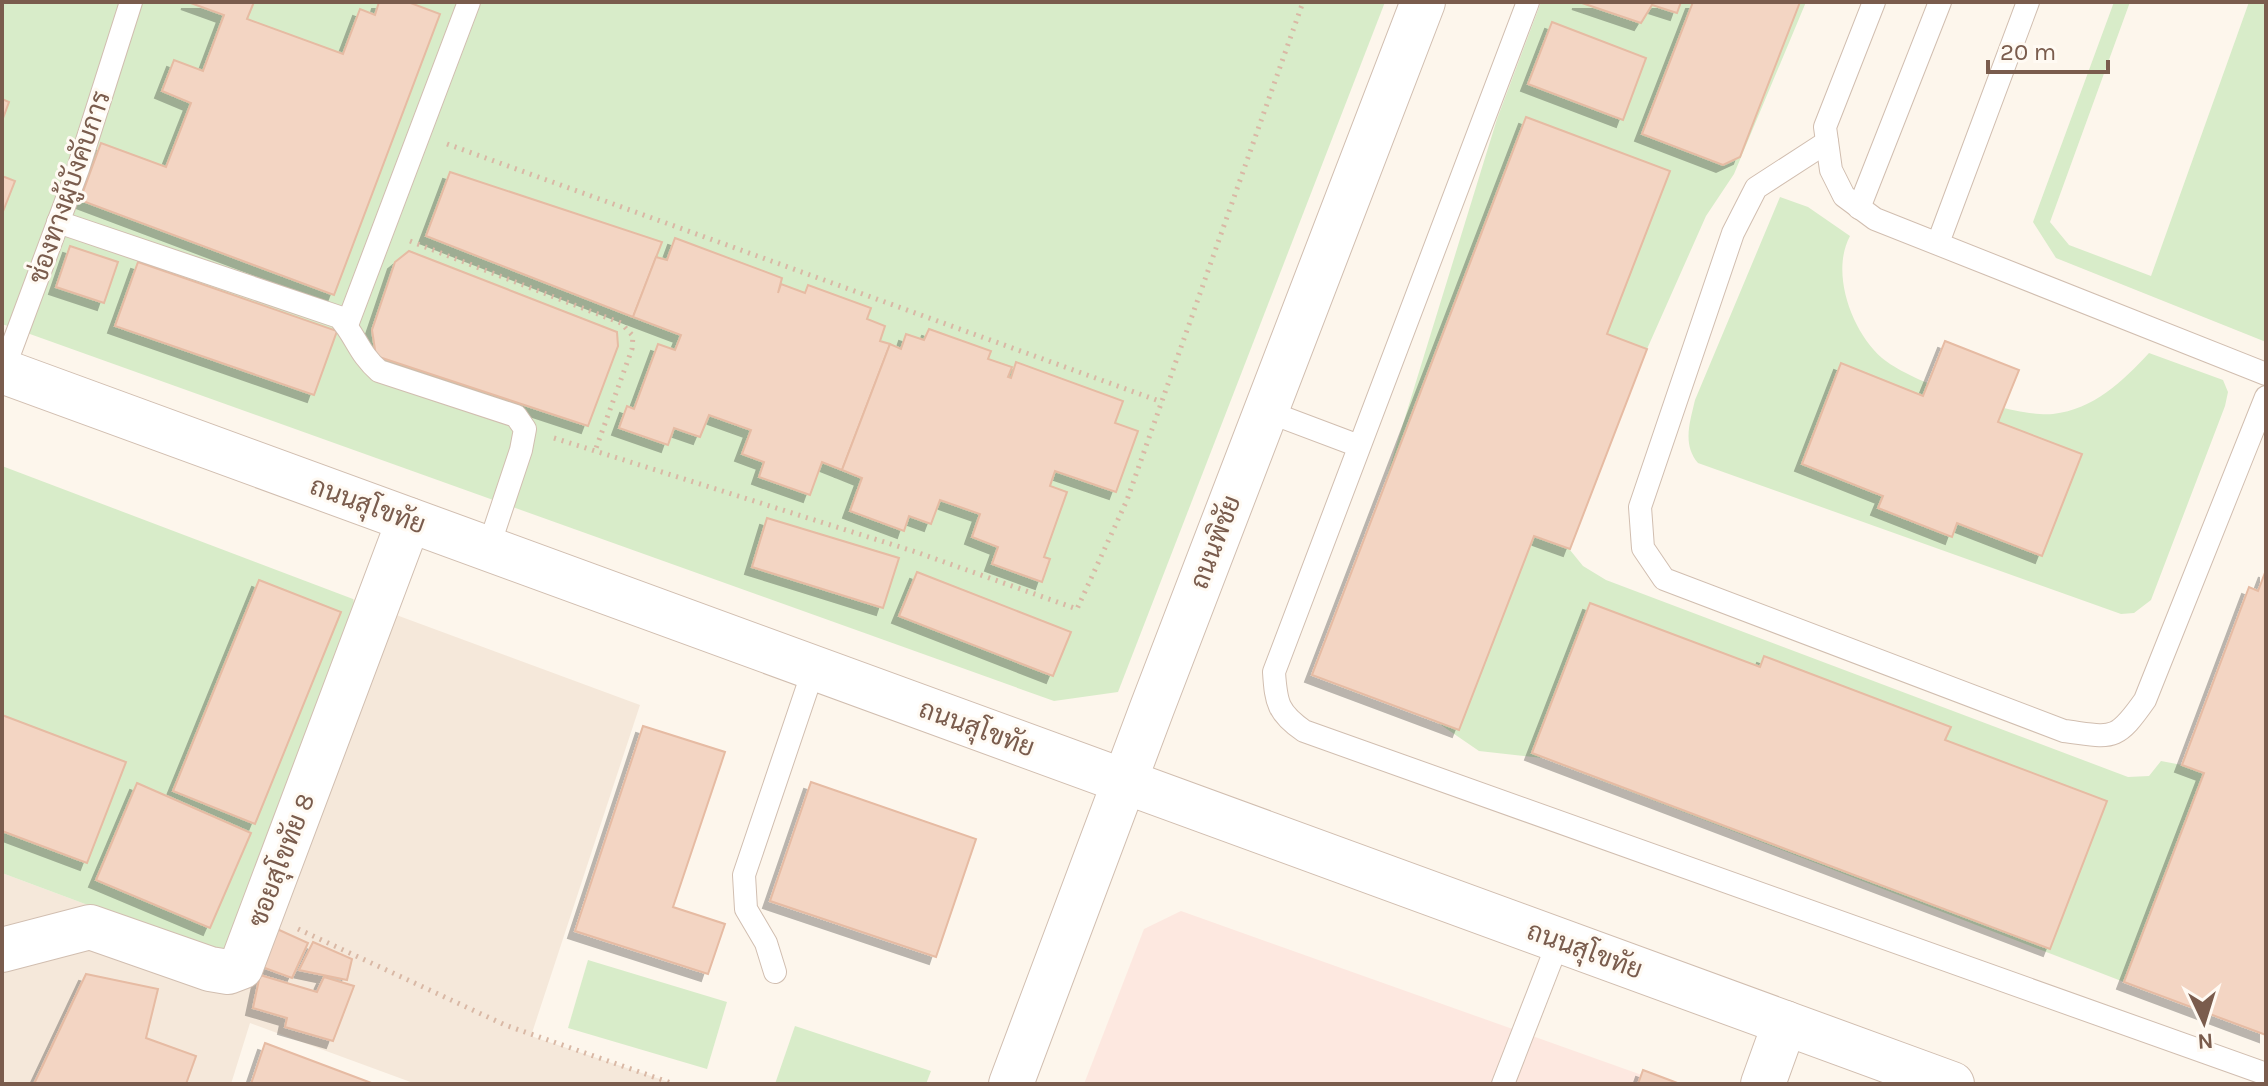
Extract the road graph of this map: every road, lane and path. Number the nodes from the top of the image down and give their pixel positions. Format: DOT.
graph roads {
  1 [pos="131,2"];
  2 [pos="469,2"];
  3 [pos="1303,2"];
  4 [pos="1423,2"];
  5 [pos="1528,2"];
  6 [pos="1874,2"];
  7 [pos="1940,2"];
  8 [pos="2028,2"];
  9 [pos="419,134"];
  10 [pos="1827,142"];
  11 [pos="1859,208"];
  12 [pos="58,222"];
  13 [pos="383,231"];
  14 [pos="1938,243"];
  15 [pos="347,325"];
  16 [pos="2,371"];
  17 [pos="2266,374"];
  18 [pos="2266,397"];
  19 [pos="1162,402"];
  20 [pos="1266,411"];
  21 [pos="525,429"];
  22 [pos="1359,446"];
  23 [pos="595,451"];
  24 [pos="409,520"];
  25 [pos="488,549"];
  26 [pos="814,668"];
  27 [pos="1124,782"];
  28 [pos="261,913"];
  29 [pos="1559,940"];
  30 [pos="2,950"];
  31 [pos="775,972"];
  32 [pos="1785,1023"];
  33 [pos="2266,1074"];
  34 [pos="674,1084"];
  35 [pos="1011,1084"];
  36 [pos="1503,1084"];
  37 [pos="1763,1084"];
  38 [pos="1952,1084"];
  1 -- 12 [label="lane, ช่องทางผู้บังคับการ"];
  2 -- 9 [label="lane"];
  3 -- 19 [label="path"];
  4 -- 20 [label="street, ถนนพิชัย"];
  5 -- 22 [label="lane"];
  6 -- 10 [label="lane"];
  7 -- 11 [label="lane"];
  8 -- 14 [label="lane"];
  9 -- 13 [label="lane"];
  9 -- 19 [label="path"];
  10 -- 11 [label="lane"];
  10 -- 18 [label="lane"];
  11 -- 14 [label="lane"];
  12 -- 15 [label="lane"];
  12 -- 16 [label="lane, ช่องทางผู้บังคับการ"];
  13 -- 15 [label="lane"];
  13 -- 23 [label="path"];
  14 -- 17 [label="lane"];
  15 -- 21 [label="lane"];
  16 -- 24 [label="street, ถนนสุโขทัย"];
  19 -- 23 [label="path"];
  20 -- 22 [label="lane"];
  20 -- 27 [label="street, ถนนพิชัย"];
  21 -- 23 [label="path"];
  21 -- 25 [label="lane"];
  22 -- 33 [label="lane"];
  24 -- 25 [label="street, ถนนสุโขทัย"];
  24 -- 28 [label="street, ซอยสุโขทัย 8"];
  25 -- 26 [label="street, ถนนสุโขทัย"];
  26 -- 27 [label="street, ถนนสุโขทัย"];
  26 -- 31 [label="lane"];
  27 -- 29 [label="street, ถนนสุโขทัย"];
  27 -- 35 [label="street, ถนนพิชัย"];
  28 -- 30 [label="street, ซอยสุโขทัย 8"];
  28 -- 34 [label="path"];
  29 -- 32 [label="street, ถนนสุโขทัย"];
  29 -- 36 [label="lane"];
  32 -- 37 [label="street"];
  32 -- 38 [label="street, ถนนสุโขทัย"];
}
